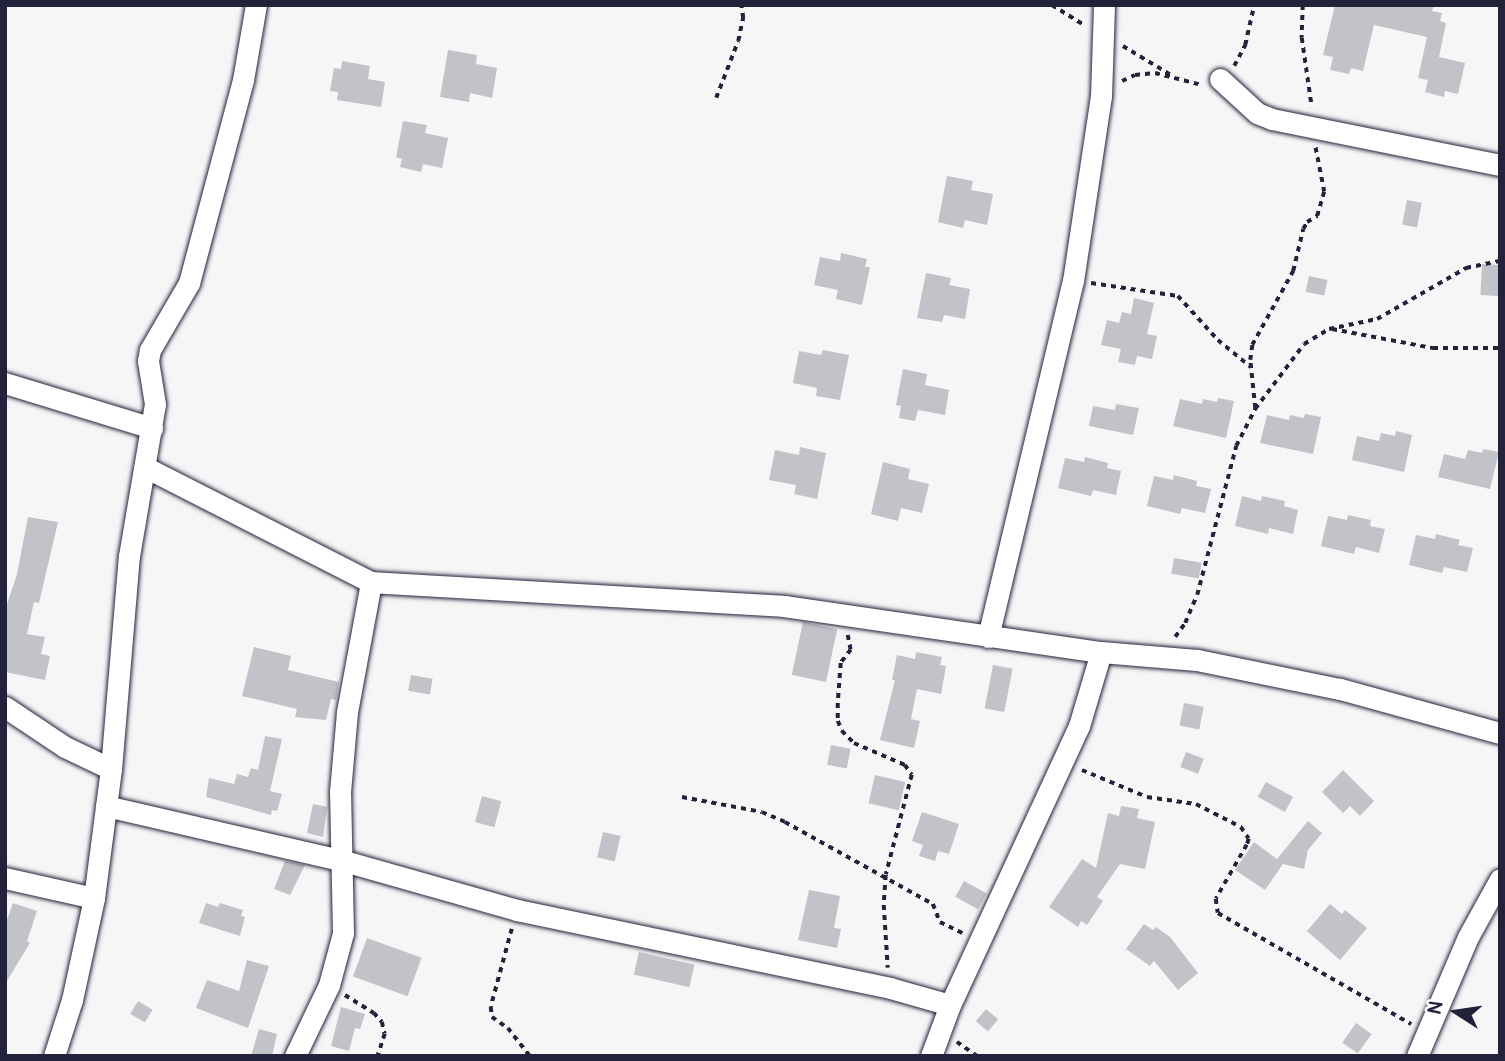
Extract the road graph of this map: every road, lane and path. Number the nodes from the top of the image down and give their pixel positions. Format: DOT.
graph roads {
  1 [pos="256,5"];
  2 [pos="741,5"];
  3 [pos="1104,5"];
  4 [pos="1254,5"];
  5 [pos="1303,5"];
  6 [pos="1220,79"];
  7 [pos="1101,96"];
  8 [pos="716,97"];
  9 [pos="1314,127"];
  10 [pos="1500,165"];
  11 [pos="1500,261"];
  12 [pos="1073,281"];
  13 [pos="1329,329"];
  14 [pos="1500,348"];
  15 [pos="1251,367"];
  16 [pos="5,383"];
  17 [pos="1255,409"];
  18 [pos="152,428"];
  19 [pos="145,467"];
  20 [pos="371,582"];
  21 [pos="838,614"];
  22 [pos="988,637"];
  23 [pos="1101,652"];
  24 [pos="1150,655"];
  25 [pos="5,707"];
  26 [pos="1500,733"];
  27 [pos="1064,762"];
  28 [pos="111,769"];
  29 [pos="682,797"];
  30 [pos="106,806"];
  31 [pos="344,861"];
  32 [pos="886,875"];
  33 [pos="5,878"];
  34 [pos="1500,878"];
  35 [pos="94,898"];
  36 [pos="517,910"];
  37 [pos="981,941"];
  38 [pos="329,985"];
  39 [pos="890,988"];
  40 [pos="950,1005"];
  41 [pos="1428,1034"];
  42 [pos="54,1056"];
  43 [pos="295,1056"];
  44 [pos="378,1056"];
  45 [pos="530,1056"];
  46 [pos="932,1056"];
  47 [pos="1417,1056"];
  1 -- 18 [label="street"];
  2 -- 8 [label="path"];
  3 -- 7 [label="street"];
  4 -- 6 [label="path"];
  5 -- 9 [label="path"];
  6 -- 7 [label="path"];
  6 -- 9 [label="street"];
  7 -- 12 [label="street"];
  9 -- 10 [label="street"];
  9 -- 15 [label="path"];
  11 -- 13 [label="path"];
  12 -- 15 [label="path"];
  12 -- 22 [label="street"];
  13 -- 14 [label="path"];
  13 -- 17 [label="path"];
  15 -- 17 [label="path"];
  16 -- 18 [label="street"];
  17 -- 24 [label="path"];
  18 -- 19 [label="street"];
  19 -- 20 [label="street"];
  19 -- 28 [label="street"];
  20 -- 21 [label="street"];
  20 -- 31 [label="street"];
  21 -- 22 [label="street"];
  21 -- 32 [label="path"];
  22 -- 23 [label="street"];
  23 -- 24 [label="street"];
  23 -- 27 [label="street"];
  24 -- 26 [label="street"];
  25 -- 28 [label="street"];
  27 -- 37 [label="street"];
  27 -- 41 [label="path"];
  28 -- 30 [label="street"];
  29 -- 32 [label="path"];
  30 -- 31 [label="street"];
  30 -- 35 [label="street"];
  31 -- 36 [label="street"];
  31 -- 38 [label="street"];
  32 -- 37 [label="path"];
  32 -- 39 [label="path"];
  33 -- 35 [label="street"];
  34 -- 41 [label="street"];
  35 -- 42 [label="street"];
  36 -- 39 [label="street"];
  36 -- 45 [label="path"];
  37 -- 40 [label="street"];
  38 -- 43 [label="street"];
  38 -- 44 [label="path"];
  39 -- 40 [label="street"];
  40 -- 46 [label="street"];
  41 -- 47 [label="street"];
}
